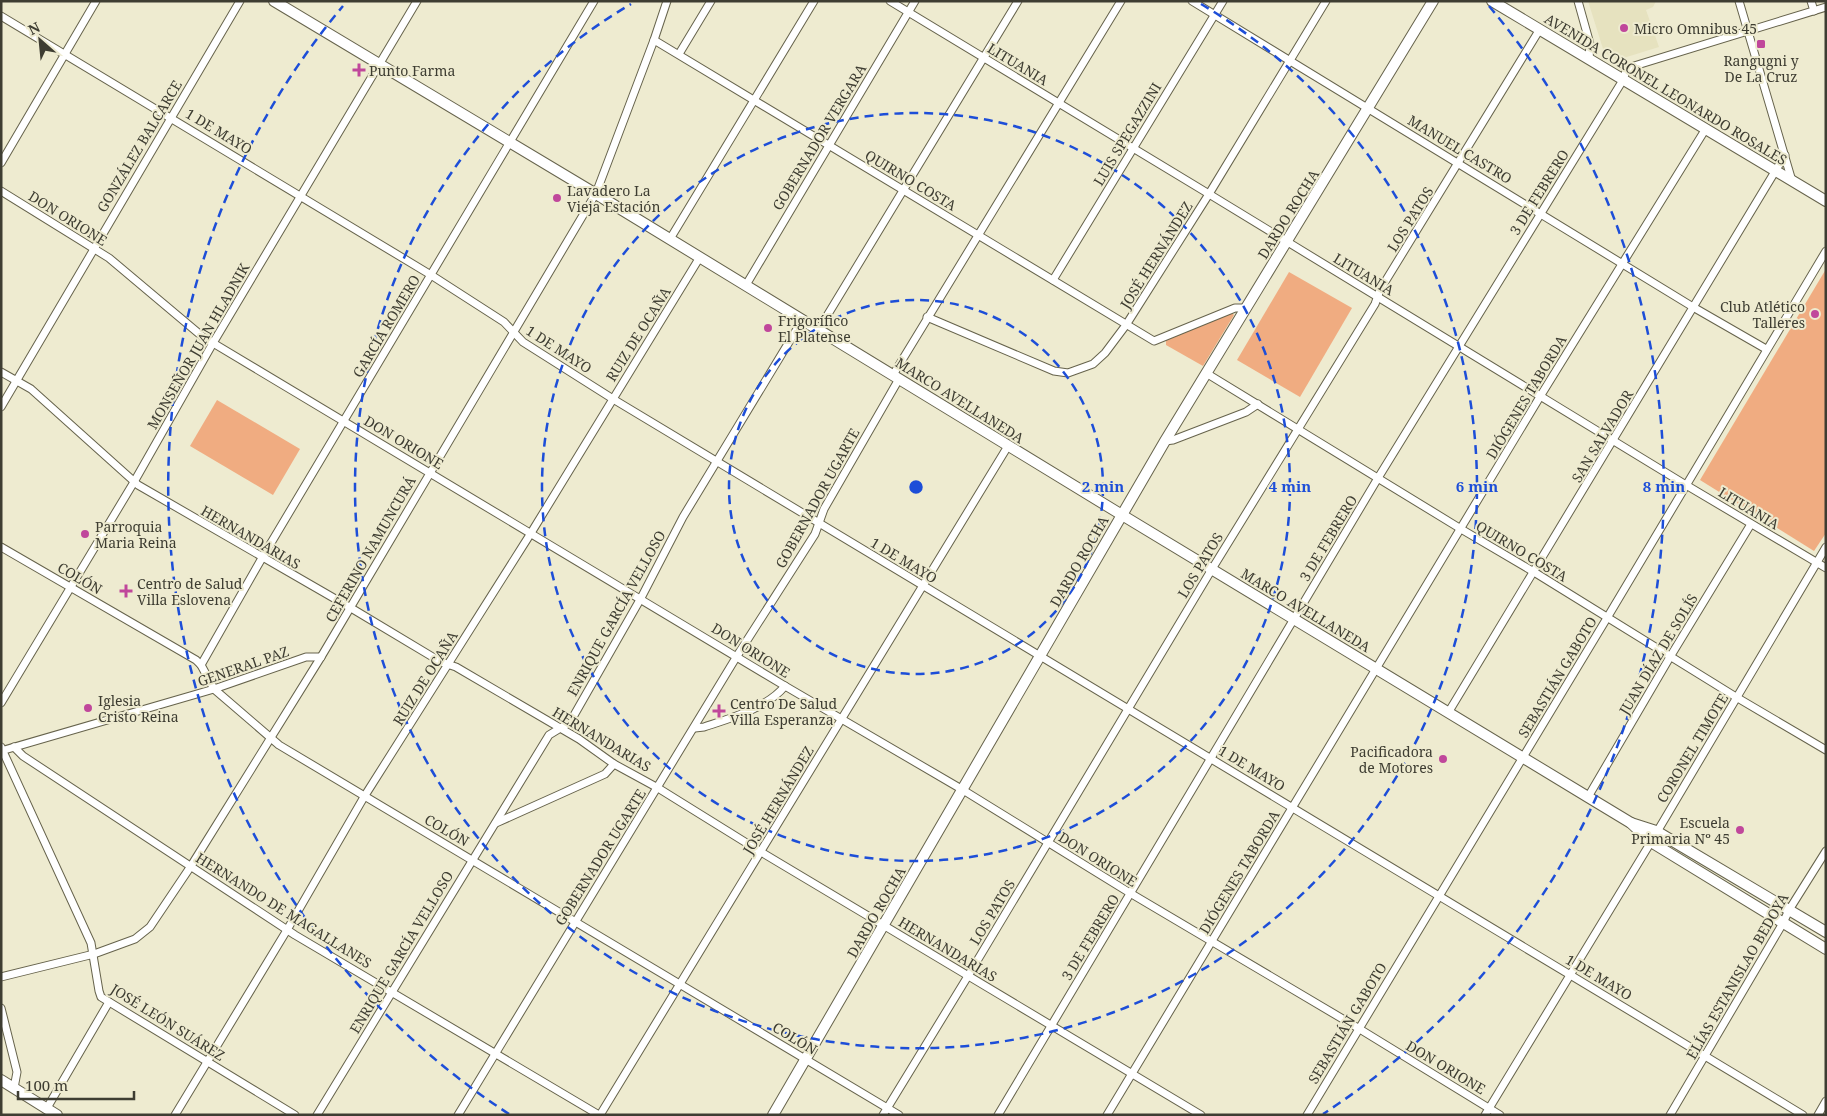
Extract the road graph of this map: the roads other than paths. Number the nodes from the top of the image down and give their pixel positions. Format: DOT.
graph roads {
  1 [pos="96,1"];
  2 [pos="240,1"];
  3 [pos="274,1"];
  4 [pos="417,1"];
  5 [pos="594,1"];
  6 [pos="666,1"];
  7 [pos="711,1"];
  8 [pos="814,1"];
  9 [pos="890,1"];
  10 [pos="915,1"];
  11 [pos="1018,1"];
  12 [pos="1120,1"];
  13 [pos="1192,1"];
  14 [pos="1223,1"];
  15 [pos="1326,1"];
  16 [pos="1434,1"];
  17 [pos="1492,1"];
  18 [pos="1578,1"];
  19 [pos="1739,1"];
  20 [pos="1811,1"];
  21 [pos="1826,7"];
  22 [pos="1814,11"];
  23 [pos="908,12"];
  24 [pos="1214,15"];
  25 [pos="1,16"];
  26 [pos="1540,29"];
  27 [pos="1748,31"];
  28 [pos="654,40"];
  29 [pos="66,54"];
  30 [pos="679,54"];
  31 [pos="984,58"];
  32 [pos="1589,59"];
  33 [pos="1289,60"];
  34 [pos="380,64"];
  35 [pos="1623,80"];
  36 [pos="755,100"];
  37 [pos="1058,103"];
  38 [pos="1369,109"];
  39 [pos="171,117"];
  40 [pos="1705,130"];
  41 [pos="510,142"];
  42 [pos="829,145"];
  43 [pos="1134,148"];
  44 [pos="1784,155"];
  45 [pos="1,163"];
  46 [pos="1459,163"];
  47 [pos="1776,171"];
  48 [pos="1792,181"];
  49 [pos="904,190"];
  50 [pos="1,191"];
  51 [pos="596,194"];
  52 [pos="1210,194"];
  53 [pos="300,196"];
  54 [pos="1826,201"];
  55 [pos="1540,213"];
  56 [pos="979,236"];
  57 [pos="670,239"];
  58 [pos="1287,242"];
  59 [pos="94,247"];
  60 [pos="1826,251"];
  61 [pos="700,258"];
  62 [pos="1622,264"];
  63 [pos="431,275"];
  64 [pos="1053,280"];
  65 [pos="746,285"];
  66 [pos="1378,296"];
  67 [pos="1245,308"];
  68 [pos="1693,308"];
  69 [pos="927,317"];
  70 [pos="803,319"];
  71 [pos="1126,324"];
  72 [pos="819,329"];
  73 [pos="513,333"];
  74 [pos="213,343"];
  75 [pos="1459,346"];
  76 [pos="1766,349"];
  77 [pos="1,372"];
  78 [pos="1206,373"];
  79 [pos="896,377"];
  80 [pos="17,380"];
  81 [pos="1541,395"];
  82 [pos="613,399"];
  83 [pos="1258,404"];
  84 [pos="1,407"];
  85 [pos="344,421"];
  86 [pos="1298,429"];
  87 [pos="1614,441"];
  88 [pos="1165,442"];
  89 [pos="1008,446"];
  90 [pos="717,460"];
  91 [pos="430,472"];
  92 [pos="1378,478"];
  93 [pos="134,482"];
  94 [pos="1686,484"];
  95 [pos="1122,515"];
  96 [pos="820,524"];
  97 [pos="1751,524"];
  98 [pos="1461,529"];
  99 [pos="531,533"];
  100 [pos="1,546"];
  101 [pos="1826,547"];
  102 [pos="262,558"];
  103 [pos="1816,562"];
  104 [pos="1826,568"];
  105 [pos="1212,569"];
  106 [pos="1534,572"];
  107 [pos="923,586"];
  108 [pos="71,587"];
  109 [pos="641,598"];
  110 [pos="350,608"];
  111 [pos="1607,618"];
  112 [pos="1294,619"];
  113 [pos="1040,655"];
  114 [pos="737,656"];
  115 [pos="321,657"];
  116 [pos="1670,657"];
  117 [pos="201,664"];
  118 [pos="449,664"];
  119 [pos="1376,668"];
  120 [pos="785,686"];
  121 [pos="214,690"];
  122 [pos="1736,697"];
  123 [pos="1,703"];
  124 [pos="1128,708"];
  125 [pos="1448,713"];
  126 [pos="841,719"];
  127 [pos="560,728"];
  128 [pos="695,728"];
  129 [pos="269,738"];
  130 [pos="14,747"];
  131 [pos="2,750"];
  132 [pos="1826,750"];
  133 [pos="1211,758"];
  134 [pos="1522,758"];
  135 [pos="614,764"];
  136 [pos="658,788"];
  137 [pos="963,790"];
  138 [pos="364,797"];
  139 [pos="1588,797"];
  140 [pos="1293,807"];
  141 [pos="496,823"];
  142 [pos="1631,823"];
  143 [pos="1656,831"];
  144 [pos="1651,842"];
  145 [pos="1048,843"];
  146 [pos="761,852"];
  147 [pos="1826,852"];
  148 [pos="472,859"];
  149 [pos="191,866"];
  150 [pos="1130,894"];
  151 [pos="1438,896"];
  152 [pos="1789,910"];
  153 [pos="576,921"];
  154 [pos="1783,923"];
  155 [pos="885,925"];
  156 [pos="287,930"];
  157 [pos="1826,932"];
  158 [pos="1212,942"];
  159 [pos="1826,949"];
  160 [pos="94,954"];
  161 [pos="1570,974"];
  162 [pos="968,976"];
  163 [pos="1,977"];
  164 [pos="680,984"];
  165 [pos="391,992"];
  166 [pos="109,1002"];
  167 [pos="1,1008"];
  168 [pos="1052,1025"];
  169 [pos="1358,1028"];
  170 [pos="496,1055"];
  171 [pos="1705,1056"];
  172 [pos="805,1058"];
  173 [pos="207,1061"];
  174 [pos="1132,1073"];
  175 [pos="1,1080"];
  176 [pos="14,1088"];
  177 [pos="1826,1101"];
  178 [pos="47,1108"];
  179 [pos="887,1108"];
  180 [pos="1487,1112"];
  181 [pos="57,1115"];
  182 [pos="175,1115"];
  183 [pos="295,1115"];
  184 [pos="317,1115"];
  185 [pos="458,1115"];
  186 [pos="600,1115"];
  187 [pos="773,1115"];
  188 [pos="883,1115"];
  189 [pos="899,1115"];
  190 [pos="998,1115"];
  191 [pos="1107,1115"];
  192 [pos="1201,1115"];
  193 [pos="1307,1115"];
  194 [pos="1500,1115"];
  195 [pos="1670,1115"];
  196 [pos="1803,1115"];
  197 [pos="1818,1115"];
  1 -- 29 [label="street"];
  2 -- 39 [label="street, GONZÁLEZ BALCARCE"];
  3 -- 34 [label="street, MARCO AVELLANEDA"];
  4 -- 34 [label="street, MONSEÑOR JUAN HLADNIK"];
  5 -- 41 [label="street, GARCÍA ROMERO"];
  6 -- 28 [label="street, CEFERINO NAMUNCURÁ"];
  7 -- 30 [label="street"];
  8 -- 36 [label="street"];
  9 -- 23 [label="street, LITUANIA"];
  10 -- 23 [label="street, GOBERNADOR VERGARA"];
  11 -- 31 [label="street"];
  12 -- 37 [label="street, GOBERNADOR UGARTE"];
  13 -- 24 [label="street, MANUEL CASTRO"];
  14 -- 24 [label="street, LUIS SPEGAZZINI"];
  15 -- 33 [label="street, JOSÉ HERNÁNDEZ"];
  16 -- 38 [label="street, DARDO ROCHA"];
  17 -- 26 [label="street, AVENIDA CORONEL LEONARDO ROSALES"];
  18 -- 32 [label="street"];
  19 -- 27 [label="street"];
  20 -- 22 [label="street"];
  21 -- 22 [label="street, 3 DE FEBRERO"];
  22 -- 27 [label="street, 3 DE FEBRERO"];
  23 -- 31 [label="street, LITUANIA"];
  23 -- 42 [label="street, GOBERNADOR VERGARA"];
  24 -- 33 [label="street, MANUEL CASTRO"];
  24 -- 43 [label="street, LUIS SPEGAZZINI"];
  25 -- 29 [label="street, 1 DE MAYO"];
  26 -- 32 [label="street, AVENIDA CORONEL LEONARDO ROSALES"];
  26 -- 46 [label="street, LOS PATOS"];
  27 -- 35 [label="street, 3 DE FEBRERO"];
  27 -- 44 [label="street"];
  28 -- 30 [label="street, QUIRNO COSTA"];
  28 -- 51 [label="street, CEFERINO NAMUNCURÁ"];
  29 -- 39 [label="street, 1 DE MAYO"];
  29 -- 45 [label="street"];
  30 -- 36 [label="street, QUIRNO COSTA"];
  31 -- 37 [label="street, LITUANIA"];
  31 -- 49 [label="street"];
  32 -- 35 [label="street, AVENIDA CORONEL LEONARDO ROSALES"];
  33 -- 38 [label="street, MANUEL CASTRO"];
  33 -- 52 [label="street, JOSÉ HERNÁNDEZ"];
  34 -- 41 [label="street, MARCO AVELLANEDA"];
  34 -- 53 [label="street, MONSEÑOR JUAN HLADNIK"];
  35 -- 40 [label="street, AVENIDA CORONEL LEONARDO ROSALES"];
  35 -- 55 [label="street, 3 DE FEBRERO"];
  36 -- 42 [label="street, QUIRNO COSTA"];
  36 -- 57 [label="street"];
  37 -- 43 [label="street, LITUANIA"];
  37 -- 56 [label="street, GOBERNADOR UGARTE"];
  38 -- 46 [label="street, MANUEL CASTRO"];
  38 -- 58 [label="street, DARDO ROCHA"];
  39 -- 53 [label="street, 1 DE MAYO"];
  39 -- 59 [label="street, GONZÁLEZ BALCARCE"];
  40 -- 47 [label="street, AVENIDA CORONEL LEONARDO ROSALES"];
  40 -- 62 [label="street, DIÓGENES TABORDA"];
  41 -- 51 [label="street, MARCO AVELLANEDA"];
  41 -- 63 [label="street, GARCÍA ROMERO"];
  42 -- 49 [label="street, QUIRNO COSTA"];
  42 -- 65 [label="street, GOBERNADOR VERGARA"];
  43 -- 52 [label="street, LITUANIA"];
  43 -- 64 [label="street, LUIS SPEGAZZINI"];
  44 -- 47 [label="street, SAN SALVADOR"];
  44 -- 48 [label="street"];
  46 -- 55 [label="street, MANUEL CASTRO"];
  46 -- 66 [label="street, LOS PATOS"];
  47 -- 48 [label="street, AVENIDA CORONEL LEONARDO ROSALES"];
  47 -- 68 [label="street, SAN SALVADOR"];
  48 -- 54 [label="street, AVENIDA CORONEL LEONARDO ROSALES"];
  49 -- 56 [label="street, QUIRNO COSTA"];
  49 -- 72 [label="street"];
  50 -- 59 [label="street, DON ORIONE"];
  51 -- 57 [label="street, MARCO AVELLANEDA"];
  51 -- 73 [label="street, CEFERINO NAMUNCURÁ"];
  52 -- 58 [label="street, LITUANIA"];
  52 -- 71 [label="street, JOSÉ HERNÁNDEZ"];
  53 -- 63 [label="street, 1 DE MAYO"];
  53 -- 74 [label="street, MONSEÑOR JUAN HLADNIK"];
  55 -- 62 [label="street, MANUEL CASTRO"];
  55 -- 75 [label="street, 3 DE FEBRERO"];
  56 -- 64 [label="street, QUIRNO COSTA"];
  56 -- 69 [label="street, GOBERNADOR UGARTE"];
  57 -- 61 [label="street, MARCO AVELLANEDA"];
  58 -- 66 [label="street, LITUANIA"];
  58 -- 67 [label="street, DARDO ROCHA"];
  59 -- 74 [label="street, DON ORIONE"];
  59 -- 80 [label="street, GONZÁLEZ BALCARCE"];
  60 -- 76 [label="street, SEBASTIÁN GABOTO"];
  61 -- 65 [label="street, MARCO AVELLANEDA"];
  61 -- 82 [label="street, RUIZ DE OCAÑA"];
  62 -- 68 [label="street, MANUEL CASTRO"];
  62 -- 81 [label="street, DIÓGENES TABORDA"];
  63 -- 73 [label="street, 1 DE MAYO"];
  63 -- 85 [label="street, GARCÍA ROMERO"];
  64 -- 71 [label="street, QUIRNO COSTA"];
  65 -- 70 [label="street, MARCO AVELLANEDA"];
  66 -- 75 [label="street, LITUANIA"];
  66 -- 86 [label="street, LOS PATOS"];
  67 -- 71 [label="street, QUIRNO COSTA"];
  67 -- 78 [label="street, DARDO ROCHA"];
  68 -- 76 [label="street, MANUEL CASTRO"];
  68 -- 87 [label="street, SAN SALVADOR"];
  69 -- 71 [label="street, JOSÉ HERNÁNDEZ"];
  69 -- 79 [label="street, GOBERNADOR UGARTE"];
  70 -- 72 [label="street, MARCO AVELLANEDA"];
  70 -- 90 [label="street, ENRIQUE GARCÍA VELLOSO"];
  72 -- 79 [label="street, MARCO AVELLANEDA"];
  73 -- 82 [label="street, 1 DE MAYO"];
  73 -- 91 [label="street, CEFERINO NAMUNCURÁ"];
  74 -- 85 [label="street, DON ORIONE"];
  74 -- 93 [label="street, MONSEÑOR JUAN HLADNIK"];
  75 -- 81 [label="street, LITUANIA"];
  75 -- 92 [label="street, 3 DE FEBRERO"];
  76 -- 94 [label="street, SEBASTIÁN GABOTO"];
  77 -- 80 [label="street, HERNANDARIAS"];
  78 -- 83 [label="street, QUIRNO COSTA"];
  78 -- 88 [label="street, DARDO ROCHA"];
  79 -- 89 [label="street, MARCO AVELLANEDA"];
  79 -- 96 [label="street, GOBERNADOR UGARTE"];
  80 -- 84 [label="street, GONZÁLEZ BALCARCE"];
  80 -- 93 [label="street, HERNANDARIAS"];
  81 -- 87 [label="street, LITUANIA"];
  81 -- 98 [label="street, DIÓGENES TABORDA"];
  82 -- 90 [label="street, 1 DE MAYO"];
  82 -- 99 [label="street, RUIZ DE OCAÑA"];
  83 -- 86 [label="street, QUIRNO COSTA"];
  83 -- 88 [label="street"];
  85 -- 91 [label="street, DON ORIONE"];
  85 -- 102 [label="street, GARCÍA ROMERO"];
  86 -- 92 [label="street, QUIRNO COSTA"];
  86 -- 105 [label="street, LOS PATOS"];
  87 -- 94 [label="street, LITUANIA"];
  87 -- 106 [label="street, SAN SALVADOR"];
  88 -- 95 [label="street, DARDO ROCHA"];
  89 -- 95 [label="street, MARCO AVELLANEDA"];
  89 -- 107 [label="street, JOSÉ HERNÁNDEZ"];
  90 -- 96 [label="street, 1 DE MAYO"];
  90 -- 109 [label="street, ENRIQUE GARCÍA VELLOSO"];
  91 -- 99 [label="street, DON ORIONE"];
  91 -- 110 [label="street, CEFERINO NAMUNCURÁ"];
  92 -- 98 [label="street, QUIRNO COSTA"];
  92 -- 112 [label="street, 3 DE FEBRERO"];
  93 -- 102 [label="street, HERNANDARIAS"];
  93 -- 108 [label="street, MONSEÑOR JUAN HLADNIK"];
  94 -- 97 [label="street, LITUANIA"];
  94 -- 111 [label="street, SEBASTIÁN GABOTO"];
  95 -- 105 [label="street, MARCO AVELLANEDA"];
  95 -- 113 [label="street, DARDO ROCHA"];
  96 -- 107 [label="street, 1 DE MAYO"];
  96 -- 114 [label="street, GOBERNADOR UGARTE"];
  97 -- 103 [label="street, LITUANIA"];
  97 -- 116 [label="street, JUAN DÍAZ DE SOLÍS"];
  98 -- 106 [label="street, QUIRNO COSTA"];
  98 -- 119 [label="street, DIÓGENES TABORDA"];
  99 -- 109 [label="street, DON ORIONE"];
  99 -- 118 [label="street, RUIZ DE OCAÑA"];
  100 -- 108 [label="street, COLÓN"];
  101 -- 103 [label="street, CORONEL TIMOTE"];
  102 -- 110 [label="street, HERNANDARIAS"];
  102 -- 117 [label="street, GARCÍA ROMERO"];
  103 -- 104 [label="street, LITUANIA"];
  103 -- 122 [label="street, CORONEL TIMOTE"];
  105 -- 112 [label="street, MARCO AVELLANEDA"];
  105 -- 124 [label="street, LOS PATOS"];
  106 -- 111 [label="street, QUIRNO COSTA"];
  106 -- 125 [label="street, SAN SALVADOR"];
  107 -- 113 [label="street, 1 DE MAYO"];
  107 -- 126 [label="street, JOSÉ HERNÁNDEZ"];
  108 -- 117 [label="street, COLÓN"];
  108 -- 123 [label="street, MONSEÑOR JUAN HLADNIK"];
  109 -- 114 [label="street, DON ORIONE"];
  109 -- 127 [label="street, ENRIQUE GARCÍA VELLOSO"];
  110 -- 115 [label="street, CEFERINO NAMUNCURÁ"];
  110 -- 118 [label="street, HERNANDARIAS"];
  111 -- 116 [label="street, QUIRNO COSTA"];
  111 -- 134 [label="street, SEBASTIÁN GABOTO"];
  112 -- 119 [label="street, MARCO AVELLANEDA"];
  112 -- 133 [label="street, 3 DE FEBRERO"];
  113 -- 124 [label="street, 1 DE MAYO"];
  113 -- 137 [label="street, DARDO ROCHA"];
  114 -- 120 [label="street, DON ORIONE"];
  114 -- 128 [label="street, GOBERNADOR UGARTE"];
  115 -- 121 [label="street, GENERAL PAZ"];
  115 -- 129 [label="street, CEFERINO NAMUNCURÁ"];
  116 -- 122 [label="street, QUIRNO COSTA"];
  116 -- 139 [label="street, JUAN DÍAZ DE SOLÍS"];
  117 -- 121 [label="street, COLÓN"];
  118 -- 127 [label="street, HERNANDARIAS"];
  118 -- 138 [label="street, RUIZ DE OCAÑA"];
  119 -- 125 [label="street, MARCO AVELLANEDA"];
  119 -- 140 [label="street, DIÓGENES TABORDA"];
  120 -- 126 [label="street, DON ORIONE"];
  120 -- 128 [label="street"];
  121 -- 129 [label="street, COLÓN"];
  121 -- 130 [label="street, GENERAL PAZ"];
  122 -- 132 [label="street, QUIRNO COSTA"];
  122 -- 143 [label="street, CORONEL TIMOTE"];
  124 -- 133 [label="street, 1 DE MAYO"];
  124 -- 145 [label="street, LOS PATOS"];
  125 -- 134 [label="street, MARCO AVELLANEDA"];
  126 -- 137 [label="street, DON ORIONE"];
  126 -- 146 [label="street, JOSÉ HERNÁNDEZ"];
  127 -- 135 [label="street, HERNANDARIAS"];
  127 -- 141 [label="street, ENRIQUE GARCÍA VELLOSO"];
  128 -- 136 [label="street, GOBERNADOR UGARTE"];
  129 -- 138 [label="street, COLÓN"];
  129 -- 149 [label="street, CEFERINO NAMUNCURÁ"];
  130 -- 131 [label="street, GENERAL PAZ"];
  130 -- 149 [label="street, HERNANDO DE MAGALLANES"];
  131 -- 160 [label="street, JOSÉ LEÓN SUÁREZ"];
  133 -- 140 [label="street, 1 DE MAYO"];
  133 -- 150 [label="street, 3 DE FEBRERO"];
  134 -- 139 [label="street, MARCO AVELLANEDA"];
  134 -- 151 [label="street, SEBASTIÁN GABOTO"];
  135 -- 136 [label="street, HERNANDARIAS"];
  135 -- 141 [label="street"];
  136 -- 146 [label="street, HERNANDARIAS"];
  136 -- 153 [label="street, GOBERNADOR UGARTE"];
  137 -- 145 [label="street, DON ORIONE"];
  137 -- 155 [label="street, DARDO ROCHA"];
  138 -- 148 [label="street, COLÓN"];
  138 -- 156 [label="street, RUIZ DE OCAÑA"];
  139 -- 142 [label="street, MARCO AVELLANEDA"];
  140 -- 151 [label="street, 1 DE MAYO"];
  140 -- 158 [label="street, DIÓGENES TABORDA"];
  141 -- 148 [label="street, ENRIQUE GARCÍA VELLOSO"];
  142 -- 143 [label="street, MARCO AVELLANEDA"];
  142 -- 144 [label="street, MARCO AVELLANEDA"];
  143 -- 144 [label="street, CORONEL TIMOTE"];
  143 -- 152 [label="street, MARCO AVELLANEDA"];
  144 -- 154 [label="street, MARCO AVELLANEDA"];
  144 -- 161 [label="street, CORONEL TIMOTE"];
  145 -- 150 [label="street, DON ORIONE"];
  145 -- 162 [label="street, LOS PATOS"];
  146 -- 155 [label="street, HERNANDARIAS"];
  146 -- 164 [label="street, JOSÉ HERNÁNDEZ"];
  147 -- 152 [label="street, ELÍAS ESTANISLAO BEDOYA"];
  148 -- 153 [label="street, COLÓN"];
  148 -- 165 [label="street, ENRIQUE GARCÍA VELLOSO"];
  149 -- 156 [label="street, HERNANDO DE MAGALLANES"];
  149 -- 160 [label="street, CEFERINO NAMUNCURÁ"];
  150 -- 158 [label="street, DON ORIONE"];
  150 -- 168 [label="street, 3 DE FEBRERO"];
  151 -- 161 [label="street, 1 DE MAYO"];
  151 -- 169 [label="street, SEBASTIÁN GABOTO"];
  152 -- 154 [label="street, ELÍAS ESTANISLAO BEDOYA"];
  152 -- 157 [label="street, MARCO AVELLANEDA"];
  153 -- 164 [label="street, COLÓN"];
  153 -- 170 [label="street, GOBERNADOR UGARTE"];
  154 -- 159 [label="street, MARCO AVELLANEDA"];
  154 -- 171 [label="street, ELÍAS ESTANISLAO BEDOYA"];
  155 -- 162 [label="street, HERNANDARIAS"];
  155 -- 172 [label="street, DARDO ROCHA"];
  156 -- 165 [label="street, HERNANDO DE MAGALLANES"];
  156 -- 173 [label="street, RUIZ DE OCAÑA"];
  158 -- 169 [label="street, DON ORIONE"];
  158 -- 174 [label="street, DIÓGENES TABORDA"];
  160 -- 163 [label="street, CEFERINO NAMUNCURÁ"];
  160 -- 166 [label="street, JOSÉ LEÓN SUÁREZ"];
  161 -- 171 [label="street, 1 DE MAYO"];
  161 -- 180 [label="street, CORONEL TIMOTE"];
  162 -- 168 [label="street, HERNANDARIAS"];
  162 -- 179 [label="street, LOS PATOS"];
  164 -- 172 [label="street, COLÓN"];
  164 -- 186 [label="street, JOSÉ HERNÁNDEZ"];
  165 -- 170 [label="street, HERNANDO DE MAGALLANES"];
  165 -- 184 [label="street, ENRIQUE GARCÍA VELLOSO"];
  166 -- 173 [label="street, JOSÉ LEÓN SUÁREZ"];
  166 -- 178 [label="street"];
  167 -- 176 [label="street"];
  168 -- 174 [label="street, HERNANDARIAS"];
  168 -- 190 [label="street, 3 DE FEBRERO"];
  169 -- 180 [label="street, DON ORIONE"];
  169 -- 193 [label="street, SEBASTIÁN GABOTO"];
  170 -- 185 [label="street, GOBERNADOR UGARTE"];
  170 -- 186 [label="street, HERNANDO DE MAGALLANES"];
  171 -- 195 [label="street, ELÍAS ESTANISLAO BEDOYA"];
  171 -- 196 [label="street, 1 DE MAYO"];
  172 -- 179 [label="street, COLÓN"];
  172 -- 187 [label="street, DARDO ROCHA"];
  173 -- 182 [label="street, RUIZ DE OCAÑA"];
  173 -- 183 [label="street, JOSÉ LEÓN SUÁREZ"];
  174 -- 191 [label="street, DIÓGENES TABORDA"];
  174 -- 192 [label="street, HERNANDARIAS"];
  175 -- 176 [label="street"];
  176 -- 178 [label="street"];
  177 -- 197 [label="street"];
  178 -- 181 [label="street"];
  179 -- 188 [label="street, LOS PATOS"];
  179 -- 189 [label="street, COLÓN"];
  180 -- 194 [label="street, DON ORIONE"];
}
